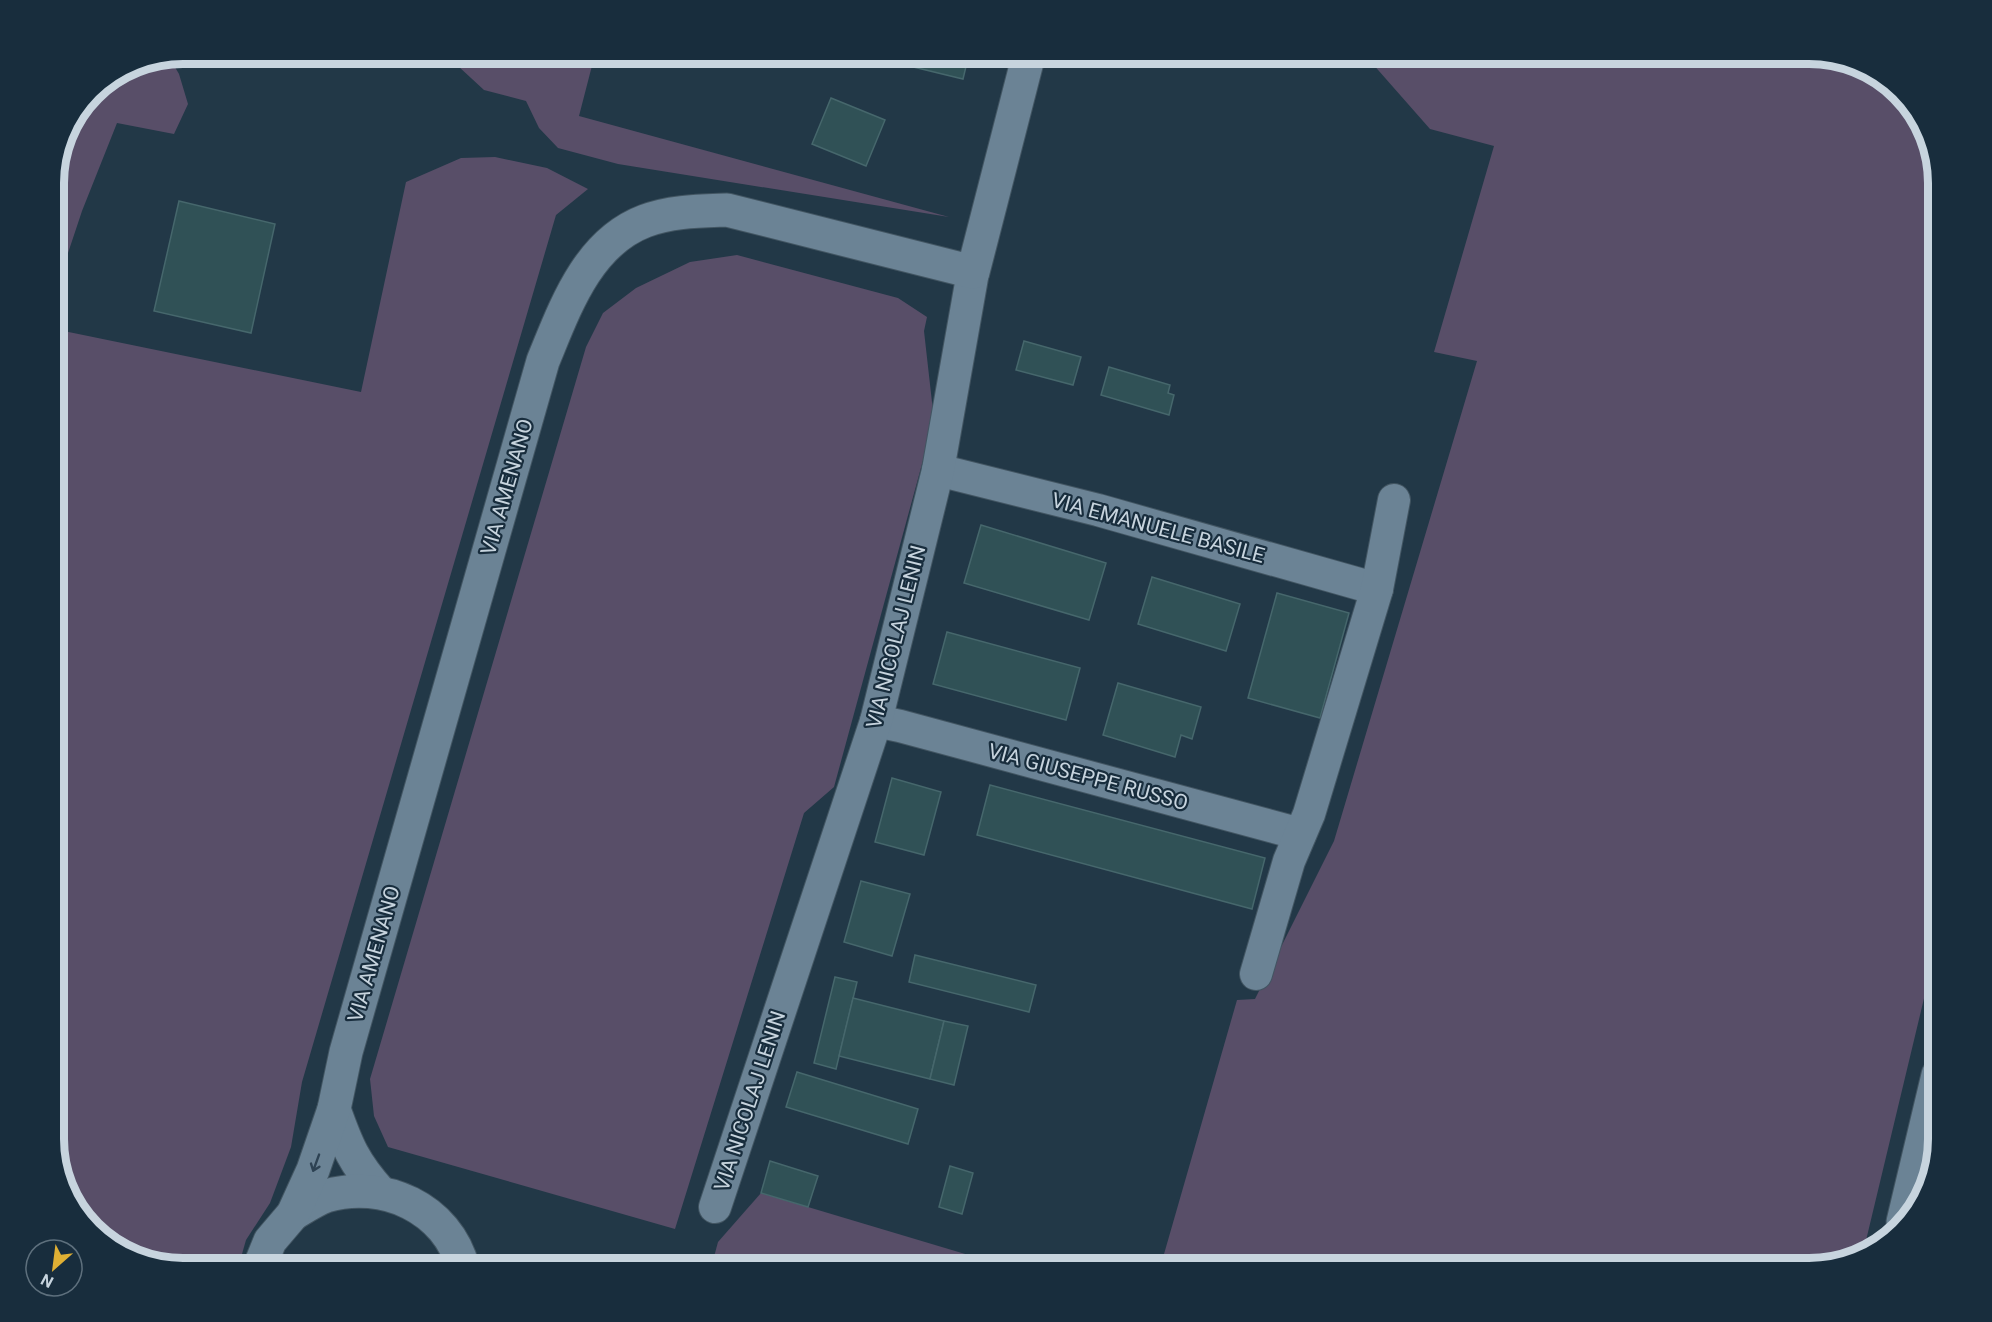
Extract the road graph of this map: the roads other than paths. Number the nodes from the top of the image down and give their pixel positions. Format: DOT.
graph roads {
  1 [pos="1026,64"];
  2 [pos="973,272"];
  3 [pos="938,470"];
  4 [pos="1394,500"];
  5 [pos="1377,589"];
  6 [pos="876,721"];
  7 [pos="1300,834"];
  8 [pos="1256,974"];
  9 [pos="334,1109"];
  10 [pos="1928,1117"];
  11 [pos="380,1192"];
  12 [pos="1907,1203"];
  13 [pos="715,1207"];
  14 [pos="293,1214"];
  15 [pos="263,1258"];
  16 [pos="460,1258"];
  1 -- 2 [label="main road, VIA NICOLAJ LENIN"];
  2 -- 3 [label="street, VIA NICOLAJ LENIN"];
  2 -- 9 [label="main road, VIA AMENANO"];
  3 -- 5 [label="street, VIA EMANUELE BASILE"];
  3 -- 6 [label="street, VIA NICOLAJ LENIN"];
  4 -- 5 [label="street"];
  5 -- 7 [label="street"];
  6 -- 7 [label="street, VIA GIUSEPPE RUSSO"];
  6 -- 13 [label="street, VIA NICOLAJ LENIN"];
  7 -- 8 [label="street"];
  9 -- 11 [label="main road"];
  9 -- 14 [label="main road, VIA AMENANO, one-way"];
  10 -- 12 [label="main road"];
  11 -- 14 [label="main road"];
  11 -- 16 [label="main road"];
  14 -- 15 [label="main road"];
}
